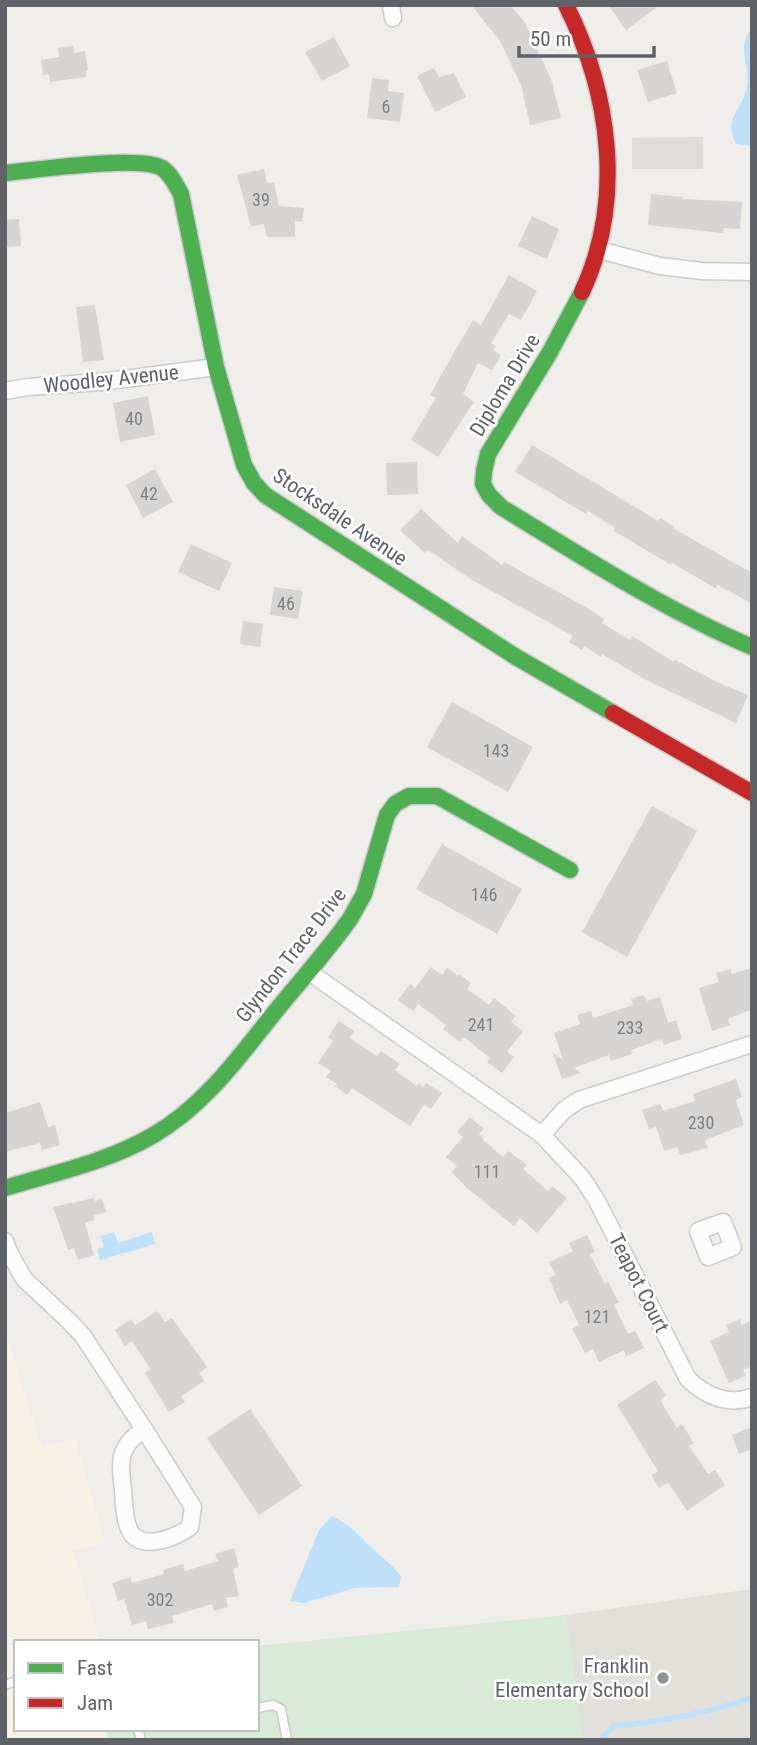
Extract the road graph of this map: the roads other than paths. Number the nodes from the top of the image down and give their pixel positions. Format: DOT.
graph roads {
  1 [pos="566,5"];
  2 [pos="5,173"];
  3 [pos="599,250"];
  4 [pos="752,272"];
  5 [pos="216,367"];
  6 [pos="5,391"];
  7 [pos="752,647"];
  8 [pos="752,793"];
  9 [pos="570,870"];
  10 [pos="309,972"];
  11 [pos="752,1044"];
  12 [pos="542,1135"];
  13 [pos="5,1188"];
  14 [pos="5,1241"];
  15 [pos="752,1397"];
  16 [pos="144,1429"];
  17 [pos="259,1708"];
  18 [pos="287,1740"];
  1 -- 3 [label="street, Diploma Drive"];
  2 -- 5 [label="street, Stocksdale Avenue"];
  3 -- 4 [label="street"];
  3 -- 7 [label="street, Diploma Drive"];
  5 -- 6 [label="street, Woodley Avenue"];
  5 -- 8 [label="street, Stocksdale Avenue"];
  9 -- 10 [label="street, Glyndon Trace Drive"];
  10 -- 12 [label="street, Teapot Court"];
  10 -- 13 [label="street, Glyndon Trace Drive"];
  11 -- 12 [label="street"];
  12 -- 15 [label="street, Teapot Court"];
  14 -- 16 [label="street"];
  16 -- 16 [label="street"];
  17 -- 18 [label="lane"];
}
